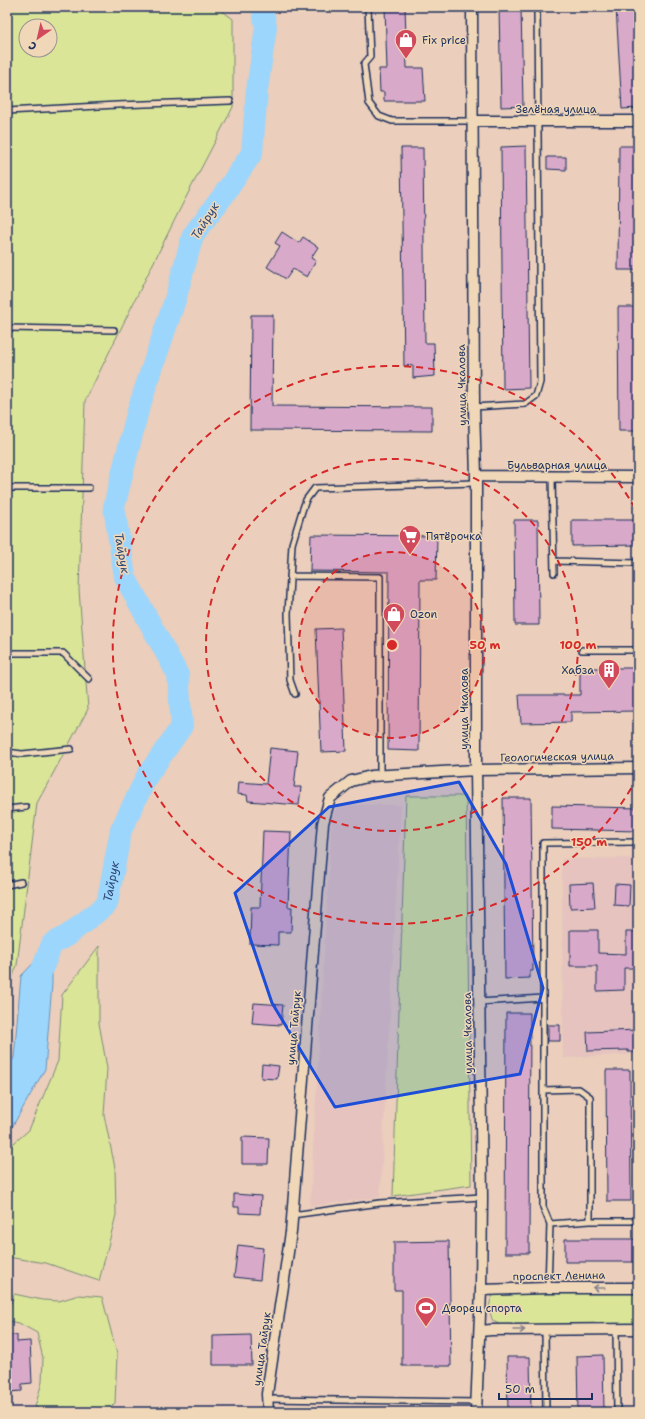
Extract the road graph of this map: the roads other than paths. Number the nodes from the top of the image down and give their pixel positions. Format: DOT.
graph roads {
  1 [pos="368,7"];
  2 [pos="472,7"];
  3 [pos="537,7"];
  4 [pos="230,101"];
  5 [pos="7,111"];
  6 [pos="473,121"];
  7 [pos="539,121"];
  8 [pos="638,121"];
  9 [pos="7,328"];
  10 [pos="114,330"];
  11 [pos="474,407"];
  12 [pos="552,477"];
  13 [pos="638,477"];
  14 [pos="476,480"];
  15 [pos="7,488"];
  16 [pos="89,488"];
  17 [pos="554,561"];
  18 [pos="638,563"];
  19 [pos="554,573"];
  20 [pos="290,576"];
  21 [pos="582,650"];
  22 [pos="638,650"];
  23 [pos="7,653"];
  24 [pos="89,679"];
  25 [pos="295,694"];
  26 [pos="71,749"];
  27 [pos="7,752"];
  28 [pos="638,768"];
  29 [pos="476,770"];
  30 [pos="380,775"];
  31 [pos="26,807"];
  32 [pos="7,809"];
  33 [pos="638,842"];
  34 [pos="21,882"];
  35 [pos="7,885"];
  36 [pos="543,998"];
  37 [pos="479,1002"];
  38 [pos="543,1090"];
  39 [pos="482,1196"];
  40 [pos="291,1215"];
  41 [pos="590,1220"];
  42 [pos="638,1221"];
  43 [pos="550,1224"];
  44 [pos="548,1288"];
  45 [pos="638,1288"];
  46 [pos="481,1290"];
  47 [pos="616,1329"];
  48 [pos="638,1329"];
  49 [pos="545,1330"];
  50 [pos="480,1331"];
  51 [pos="268,1399"];
  52 [pos="476,1407"];
  53 [pos="268,1412"];
  54 [pos="546,1412"];
  55 [pos="617,1412"];
  1 -- 6 [label="lane"];
  2 -- 6 [label="street, улица Чкалова"];
  3 -- 7 [label="lane"];
  4 -- 5 [label="lane"];
  6 -- 7 [label="street, Зелёная улица"];
  6 -- 11 [label="street, улица Чкалова"];
  7 -- 8 [label="street, Зелёная улица"];
  7 -- 11 [label="lane"];
  9 -- 10 [label="lane"];
  11 -- 14 [label="street, улица Чкалова"];
  12 -- 13 [label="street, Бульварная улица"];
  12 -- 14 [label="street, Бульварная улица"];
  12 -- 17 [label="lane"];
  14 -- 20 [label="lane"];
  14 -- 29 [label="street, улица Чкалова"];
  15 -- 16 [label="lane"];
  17 -- 18 [label="lane"];
  17 -- 19 [label="lane"];
  20 -- 25 [label="lane"];
  20 -- 30 [label="lane"];
  21 -- 22 [label="lane"];
  23 -- 24 [label="lane"];
  26 -- 27 [label="lane"];
  28 -- 29 [label="street, Геологическая улица"];
  29 -- 30 [label="street, улица Тайрук"];
  29 -- 37 [label="street, улица Чкалова"];
  30 -- 40 [label="street, улица Тайрук"];
  31 -- 32 [label="lane"];
  33 -- 36 [label="lane"];
  34 -- 35 [label="lane"];
  36 -- 37 [label="lane"];
  36 -- 38 [label="lane"];
  37 -- 39 [label="street, улица Чкалова"];
  38 -- 41 [label="lane"];
  38 -- 43 [label="lane"];
  39 -- 40 [label="lane"];
  39 -- 46 [label="street, улица Чкалова"];
  40 -- 51 [label="street, улица Тайрук"];
  41 -- 42 [label="lane"];
  41 -- 43 [label="lane"];
  43 -- 44 [label="lane"];
  45 -- 44 [label="street, проспект Ленина, one-way"];
  44 -- 46 [label="street, проспект Ленина"];
  46 -- 50 [label="street, улица Чкалова"];
  47 -- 48 [label="street"];
  47 -- 49 [label="street"];
  47 -- 55 [label="lane"];
  50 -- 49 [label="street, one-way"];
  49 -- 54 [label="lane"];
  50 -- 52 [label="street, улица Чкалова"];
  51 -- 52 [label="lane"];
  51 -- 53 [label="street, улица Тайрук"];
}
